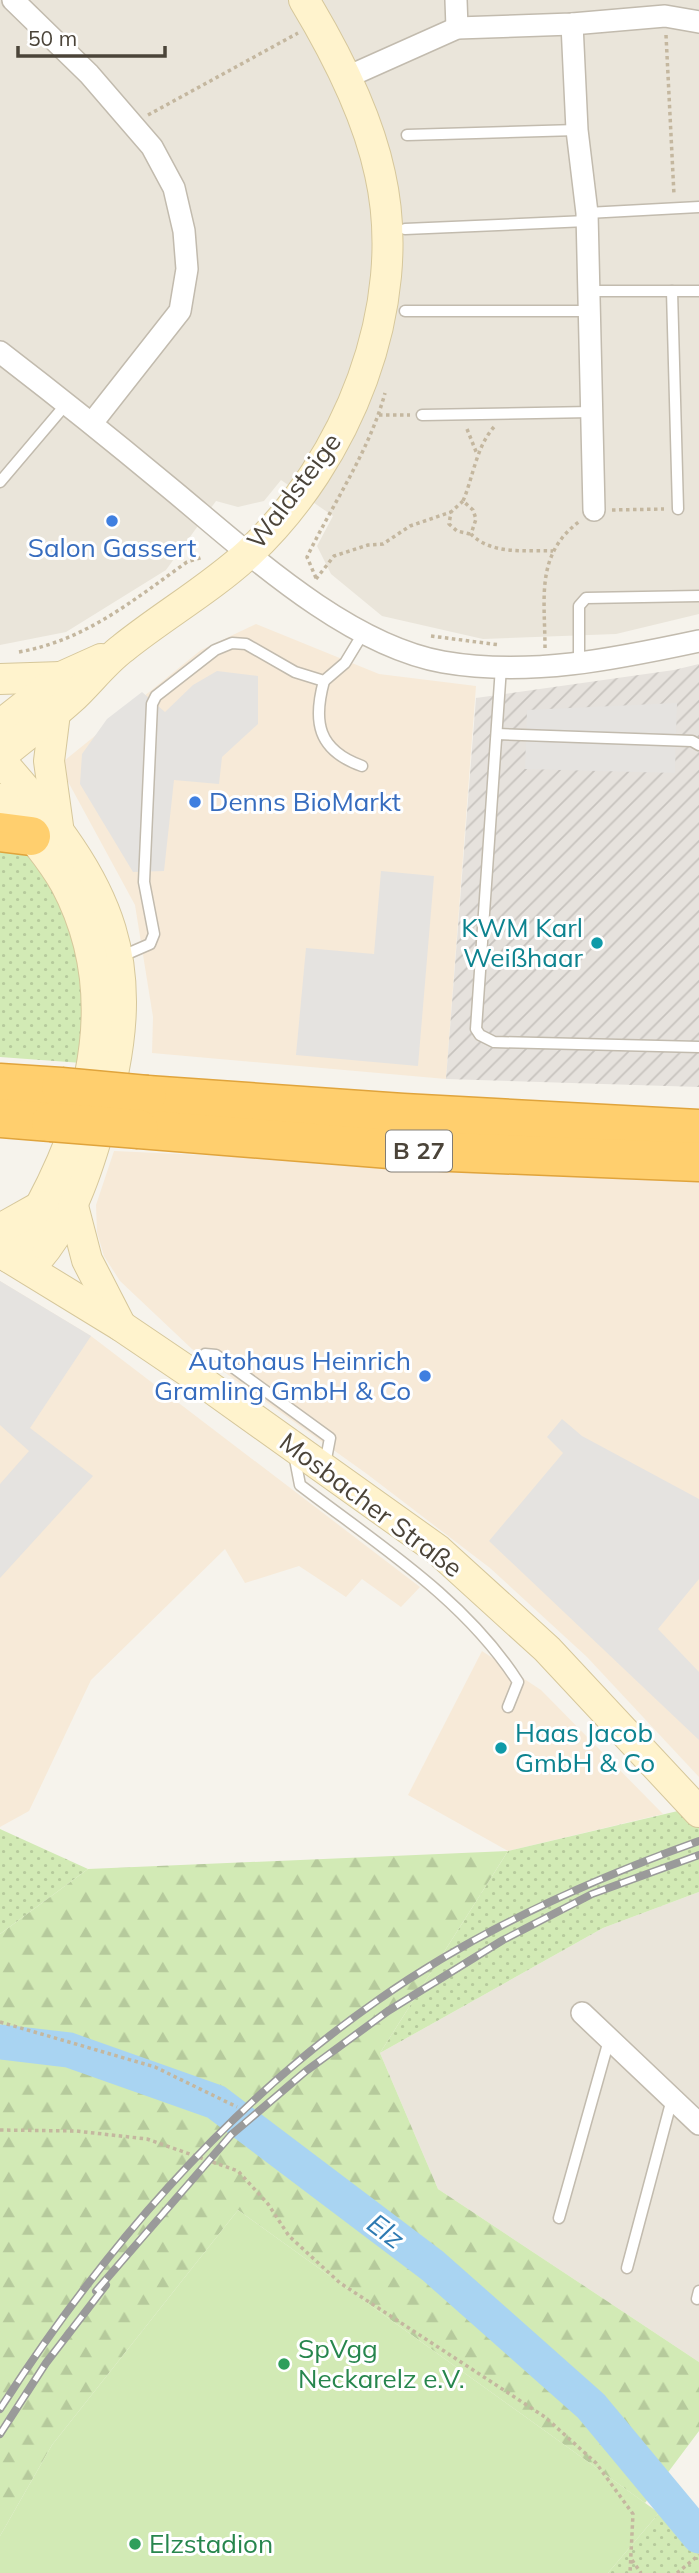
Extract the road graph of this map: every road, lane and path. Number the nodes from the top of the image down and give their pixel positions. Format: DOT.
graph roads {
  1 [pos="13,0"];
  2 [pos="456,0"];
  3 [pos="311,11"];
  4 [pos="665,16"];
  5 [pos="699,22"];
  6 [pos="572,24"];
  7 [pos="457,28"];
  8 [pos="345,78"];
  9 [pos="132,124"];
  10 [pos="577,130"];
  11 [pos="407,135"];
  12 [pos="699,207"];
  13 [pos="675,208"];
  14 [pos="587,217"];
  15 [pos="405,229"];
  16 [pos="672,291"];
  17 [pos="699,291"];
  18 [pos="589,301"];
  19 [pos="405,311"];
  20 [pos="0,352"];
  21 [pos="386,389"];
  22 [pos="67,403"];
  23 [pos="592,412"];
  24 [pos="520,413"];
  25 [pos="455,414"];
  26 [pos="379,415"];
  27 [pos="422,415"];
  28 [pos="92,423"];
  29 [pos="477,459"];
  30 [pos="0,461"];
  31 [pos="10,470"];
  32 [pos="0,482"];
  33 [pos="463,501"];
  34 [pos="678,509"];
  35 [pos="594,510"];
  36 [pos="450,512"];
  37 [pos="471,534"];
  38 [pos="553,551"];
  39 [pos="250,552"];
  40 [pos="187,562"];
  41 [pos="311,587"];
  42 [pos="699,596"];
  43 [pos="362,635"];
  44 [pos="427,635"];
  45 [pos="699,641"];
  46 [pos="510,646"];
  47 [pos="121,649"];
  48 [pos="533,649"];
  49 [pos="545,650"];
  50 [pos="15,653"];
  51 [pos="580,656"];
  52 [pos="501,667"];
  53 [pos="61,677"];
  54 [pos="0,679"];
  55 [pos="324,681"];
  56 [pos="55,713"];
  57 [pos="0,725"];
  58 [pos="497,734"];
  59 [pos="699,745"];
  60 [pos="0,758"];
  61 [pos="362,766"];
  62 [pos="0,799"];
  63 [pos="30,831"];
  64 [pos="120,957"];
  65 [pos="699,1047"];
  66 [pos="0,1083"];
  67 [pos="56,1104"];
  68 [pos="143,1112"];
  69 [pos="0,1118"];
  70 [pos="699,1129"];
  71 [pos="699,1162"];
  72 [pos="41,1206"];
  73 [pos="73,1206"];
  74 [pos="0,1229"];
  75 [pos="13,1260"];
  76 [pos="121,1326"];
  77 [pos="186,1370"];
  78 [pos="292,1445"];
  79 [pos="324,1468"];
  80 [pos="508,1707"];
  81 [pos="699,1811"];
  82 [pos="582,2013"];
  83 [pos="0,2022"];
  84 [pos="609,2040"];
  85 [pos="672,2099"];
  86 [pos="237,2107"];
  87 [pos="699,2124"];
  88 [pos="0,2130"];
  89 [pos="559,2218"];
  90 [pos="627,2268"];
  91 [pos="699,2555"];
  92 [pos="631,2559"];
  93 [pos="630,2573"];
  94 [pos="641,2573"];
  95 [pos="677,2573"];
  1 -- 9 [label="street"];
  2 -- 7 [label="street"];
  3 -- 8 [label="street, Waldsteige"];
  3 -- 9 [label="path"];
  4 -- 5 [label="street"];
  4 -- 6 [label="street"];
  4 -- 13 [label="path"];
  6 -- 7 [label="street"];
  6 -- 10 [label="street"];
  7 -- 8 [label="street"];
  8 -- 39 [label="street, Waldsteige"];
  9 -- 28 [label="street"];
  10 -- 11 [label="lane"];
  10 -- 14 [label="street"];
  12 -- 13 [label="lane"];
  13 -- 14 [label="lane"];
  14 -- 15 [label="lane"];
  14 -- 18 [label="street"];
  16 -- 17 [label="lane"];
  16 -- 18 [label="lane"];
  16 -- 34 [label="lane"];
  18 -- 19 [label="lane"];
  18 -- 23 [label="street"];
  20 -- 22 [label="street"];
  21 -- 26 [label="path"];
  22 -- 28 [label="street"];
  22 -- 31 [label="lane"];
  23 -- 24 [label="lane"];
  23 -- 35 [label="street"];
  24 -- 25 [label="lane"];
  24 -- 29 [label="path"];
  25 -- 27 [label="lane"];
  25 -- 29 [label="path"];
  26 -- 27 [label="path"];
  26 -- 41 [label="path"];
  28 -- 39 [label="street"];
  29 -- 33 [label="path"];
  30 -- 31 [label="lane"];
  31 -- 32 [label="lane"];
  33 -- 36 [label="path"];
  33 -- 37 [label="path"];
  34 -- 35 [label="path"];
  35 -- 38 [label="path"];
  36 -- 37 [label="path"];
  36 -- 41 [label="path"];
  37 -- 38 [label="path"];
  38 -- 49 [label="path"];
  39 -- 41 [label="street"];
  39 -- 47 [label="street, Waldsteige"];
  40 -- 50 [label="path"];
  41 -- 43 [label="street"];
  42 -- 51 [label="lane"];
  43 -- 52 [label="street"];
  43 -- 55 [label="lane"];
  44 -- 46 [label="path"];
  45 -- 51 [label="street"];
  47 -- 53 [label="street, Waldsteige"];
  47 -- 56 [label="street, Waldsteige"];
  48 -- 49 [label="path"];
  49 -- 51 [label="path"];
  51 -- 52 [label="street"];
  52 -- 58 [label="lane"];
  53 -- 54 [label="street"];
  53 -- 57 [label="street, Waldsteige"];
  55 -- 61 [label="lane"];
  55 -- 64 [label="lane"];
  56 -- 60 [label="street, Waldsteige"];
  56 -- 63 [label="street"];
  58 -- 59 [label="lane"];
  58 -- 65 [label="lane"];
  60 -- 63 [label="street"];
  62 -- 63 [label="street"];
  63 -- 64 [label="street"];
  63 -- 72 [label="street"];
  64 -- 73 [label="street"];
  66 -- 67 [label="highway, B 27"];
  67 -- 68 [label="highway, B 27, bridge"];
  67 -- 69 [label="highway, B 27"];
  68 -- 70 [label="highway, B 27"];
  68 -- 71 [label="highway, B 27"];
  72 -- 74 [label="street"];
  72 -- 75 [label="street"];
  73 -- 75 [label="street"];
  73 -- 76 [label="street"];
  75 -- 76 [label="street, Mosbacher Straße"];
  76 -- 77 [label="street, Mosbacher Straße"];
  77 -- 78 [label="street, Mosbacher Straße"];
  77 -- 79 [label="lane"];
  78 -- 79 [label="street, Mosbacher Straße"];
  78 -- 80 [label="lane"];
  79 -- 81 [label="street, Mosbacher Straße"];
  82 -- 84 [label="street"];
  83 -- 86 [label="path"];
  84 -- 85 [label="street"];
  84 -- 89 [label="lane"];
  85 -- 87 [label="street"];
  85 -- 90 [label="lane"];
  88 -- 92 [label="path"];
  91 -- 95 [label="path"];
  92 -- 93 [label="path"];
  92 -- 94 [label="path"];
}
